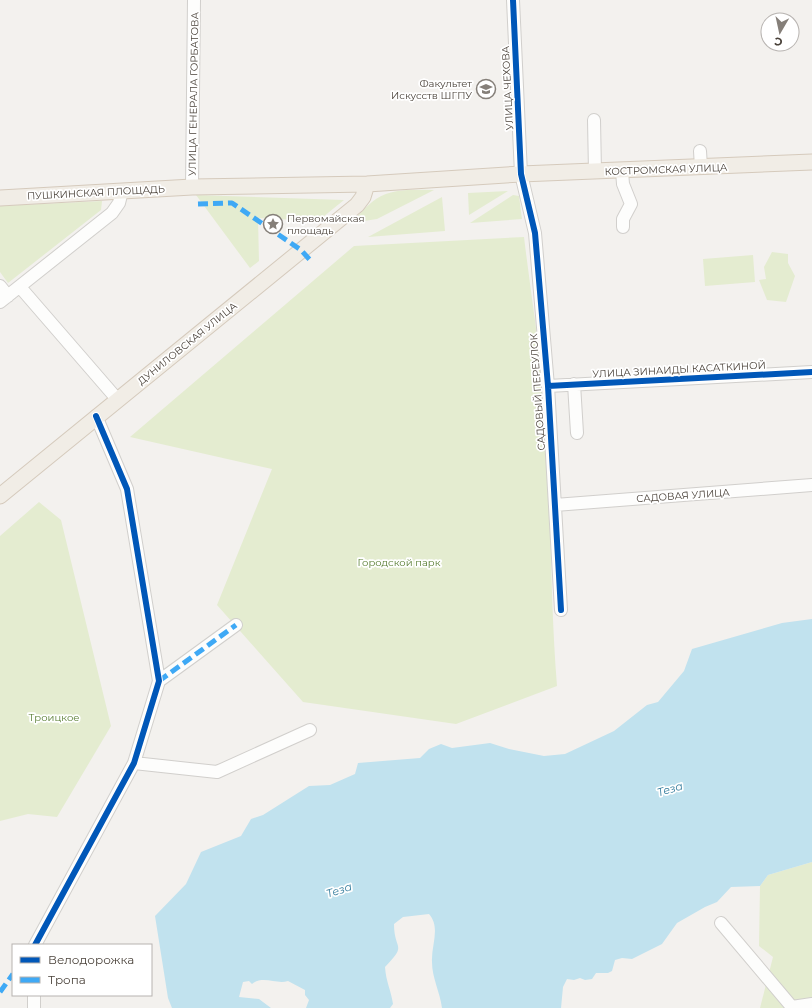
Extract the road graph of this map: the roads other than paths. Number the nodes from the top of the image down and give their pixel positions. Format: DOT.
graph roads {
  1 [pos="194,0"];
  2 [pos="513,0"];
  3 [pos="594,120"];
  4 [pos="700,151"];
  5 [pos="812,162"];
  6 [pos="701,167"];
  7 [pos="622,171"];
  8 [pos="595,172"];
  9 [pos="521,174"];
  10 [pos="367,184"];
  11 [pos="192,187"];
  12 [pos="122,191"];
  13 [pos="0,198"];
  14 [pos="623,227"];
  15 [pos="0,286"];
  16 [pos="20,287"];
  17 [pos="4,299"];
  18 [pos="812,372"];
  19 [pos="574,384"];
  20 [pos="548,386"];
  21 [pos="117,399"];
  22 [pos="96,416"];
  23 [pos="577,434"];
  24 [pos="812,485"];
  25 [pos="0,496"];
  26 [pos="554,505"];
  27 [pos="561,610"];
  28 [pos="236,625"];
  29 [pos="159,681"];
  30 [pos="310,730"];
  31 [pos="134,763"];
  32 [pos="721,923"];
  33 [pos="36,944"];
  34 [pos="34,996"];
  35 [pos="812,1004"];
  36 [pos="34,1008"];
  1 -- 11 [label="street, УЛИЦА ГЕНЕРАЛА ГОРБАТОВА"];
  2 -- 9 [label="street, УЛИЦА ЧЕХОВА"];
  3 -- 8 [label="street"];
  4 -- 6 [label="street"];
  5 -- 6 [label="main road, КОСТРОМСКАЯ УЛИЦА"];
  6 -- 7 [label="main road, КОСТРОМСКАЯ УЛИЦА"];
  7 -- 8 [label="main road, КОСТРОМСКАЯ УЛИЦА"];
  7 -- 14 [label="street"];
  8 -- 9 [label="main road, КОСТРОМСКАЯ УЛИЦА"];
  9 -- 10 [label="main road"];
  9 -- 20 [label="street, САДОВЫЙ ПЕРЕУЛОК"];
  10 -- 11 [label="main road"];
  10 -- 21 [label="main road, ДУНИЛОВСКАЯ УЛИЦА"];
  11 -- 12 [label="main road, ПУШКИНСКАЯ ПЛОЩАДЬ"];
  12 -- 13 [label="main road, ПУШКИНСКАЯ ПЛОЩАДЬ"];
  12 -- 16 [label="street"];
  15 -- 17 [label="street"];
  16 -- 17 [label="street"];
  16 -- 21 [label="street"];
  18 -- 19 [label="street, УЛИЦА ЗИНАИДЫ КАСАТКИНОЙ"];
  19 -- 20 [label="street, УЛИЦА ЗИНАИДЫ КАСАТКИНОЙ"];
  19 -- 23 [label="street"];
  20 -- 26 [label="street, САДОВЫЙ ПЕРЕУЛОК"];
  21 -- 22 [label="main road, ДУНИЛОВСКАЯ УЛИЦА"];
  22 -- 25 [label="main road, ДУНИЛОВСКАЯ УЛИЦА"];
  22 -- 29 [label="street"];
  24 -- 26 [label="street, САДОВАЯ УЛИЦА"];
  26 -- 27 [label="street, САДОВЫЙ ПЕРЕУЛОК"];
  28 -- 29 [label="street"];
  29 -- 31 [label="street"];
  30 -- 31 [label="street"];
  31 -- 33 [label="street"];
  32 -- 35 [label="street"];
  34 -- 36 [label="street"];
}
